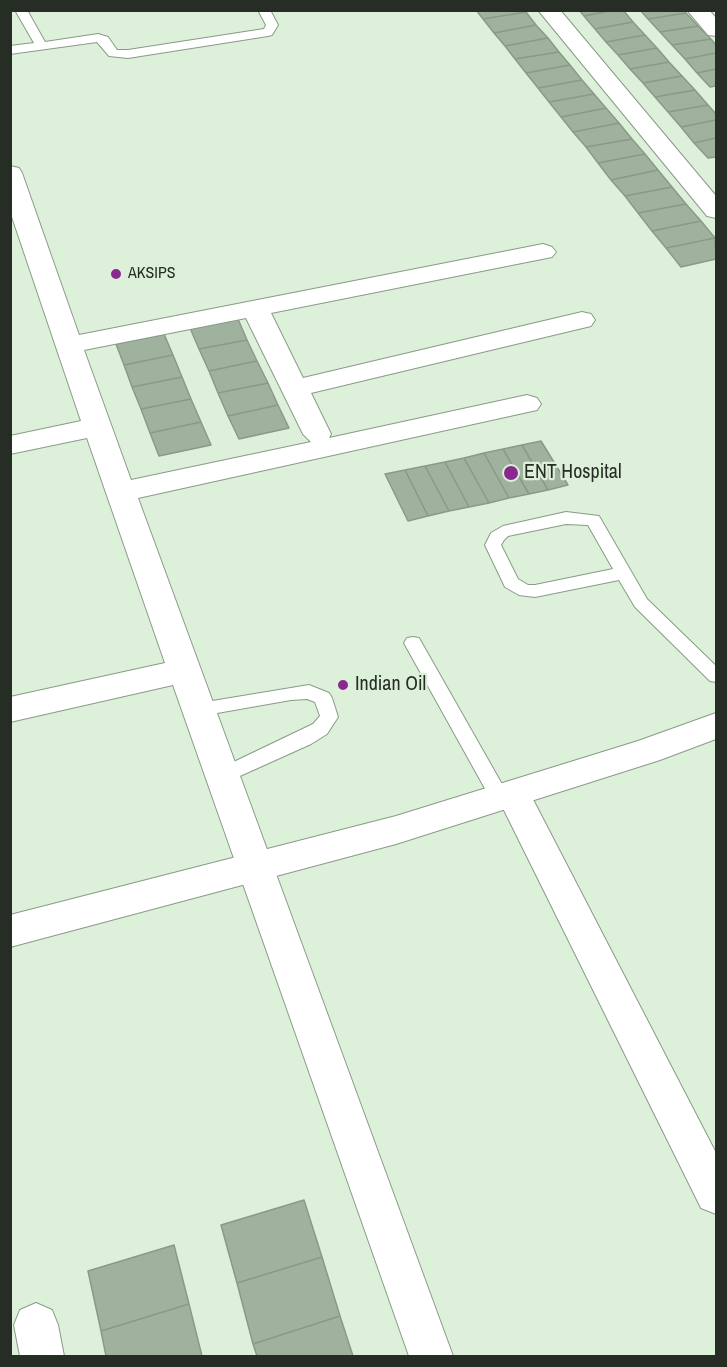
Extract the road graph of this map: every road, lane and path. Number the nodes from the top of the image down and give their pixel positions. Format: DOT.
graph roads {
  1 [pos="21,10"];
  2 [pos="264,10"];
  3 [pos="548,10"];
  4 [pos="697,10"];
  5 [pos="717,30"];
  6 [pos="41,45"];
  7 [pos="10,50"];
  8 [pos="10,173"];
  9 [pos="709,190"];
  10 [pos="717,211"];
  11 [pos="20,233"];
  12 [pos="543,252"];
  13 [pos="255,309"];
  14 [pos="582,320"];
  15 [pos="69,345"];
  16 [pos="296,388"];
  17 [pos="527,404"];
  18 [pos="97,427"];
  19 [pos="317,434"];
  20 [pos="10,445"];
  21 [pos="122,492"];
  22 [pos="622,573"];
  23 [pos="413,643"];
  24 [pos="186,670"];
  25 [pos="717,676"];
  26 [pos="200,709"];
  27 [pos="10,710"];
  28 [pos="717,726"];
  29 [pos="224,775"];
  30 [pos="506,796"];
  31 [pos="256,867"];
  32 [pos="10,931"];
  33 [pos="706,1149"];
  34 [pos="717,1194"];
  35 [pos="431,1356"];
  1 -- 6 [label="lane"];
  2 -- 6 [label="lane"];
  3 -- 9 [label="street"];
  4 -- 5 [label="street"];
  6 -- 7 [label="lane"];
  8 -- 11 [label="street"];
  9 -- 10 [label="street"];
  11 -- 15 [label="street"];
  12 -- 13 [label="street"];
  13 -- 15 [label="street"];
  13 -- 16 [label="street"];
  14 -- 16 [label="street"];
  15 -- 18 [label="street"];
  16 -- 19 [label="street"];
  17 -- 21 [label="street"];
  18 -- 20 [label="street"];
  18 -- 21 [label="street"];
  21 -- 24 [label="street"];
  22 -- 22 [label="lane"];
  22 -- 25 [label="lane"];
  23 -- 30 [label="lane"];
  24 -- 26 [label="street"];
  24 -- 27 [label="street"];
  26 -- 29 [label="street"];
  26 -- 29 [label="lane"];
  28 -- 30 [label="street"];
  29 -- 31 [label="street"];
  30 -- 31 [label="street"];
  30 -- 33 [label="street"];
  31 -- 32 [label="street"];
  31 -- 35 [label="street"];
  33 -- 34 [label="street"];
}
